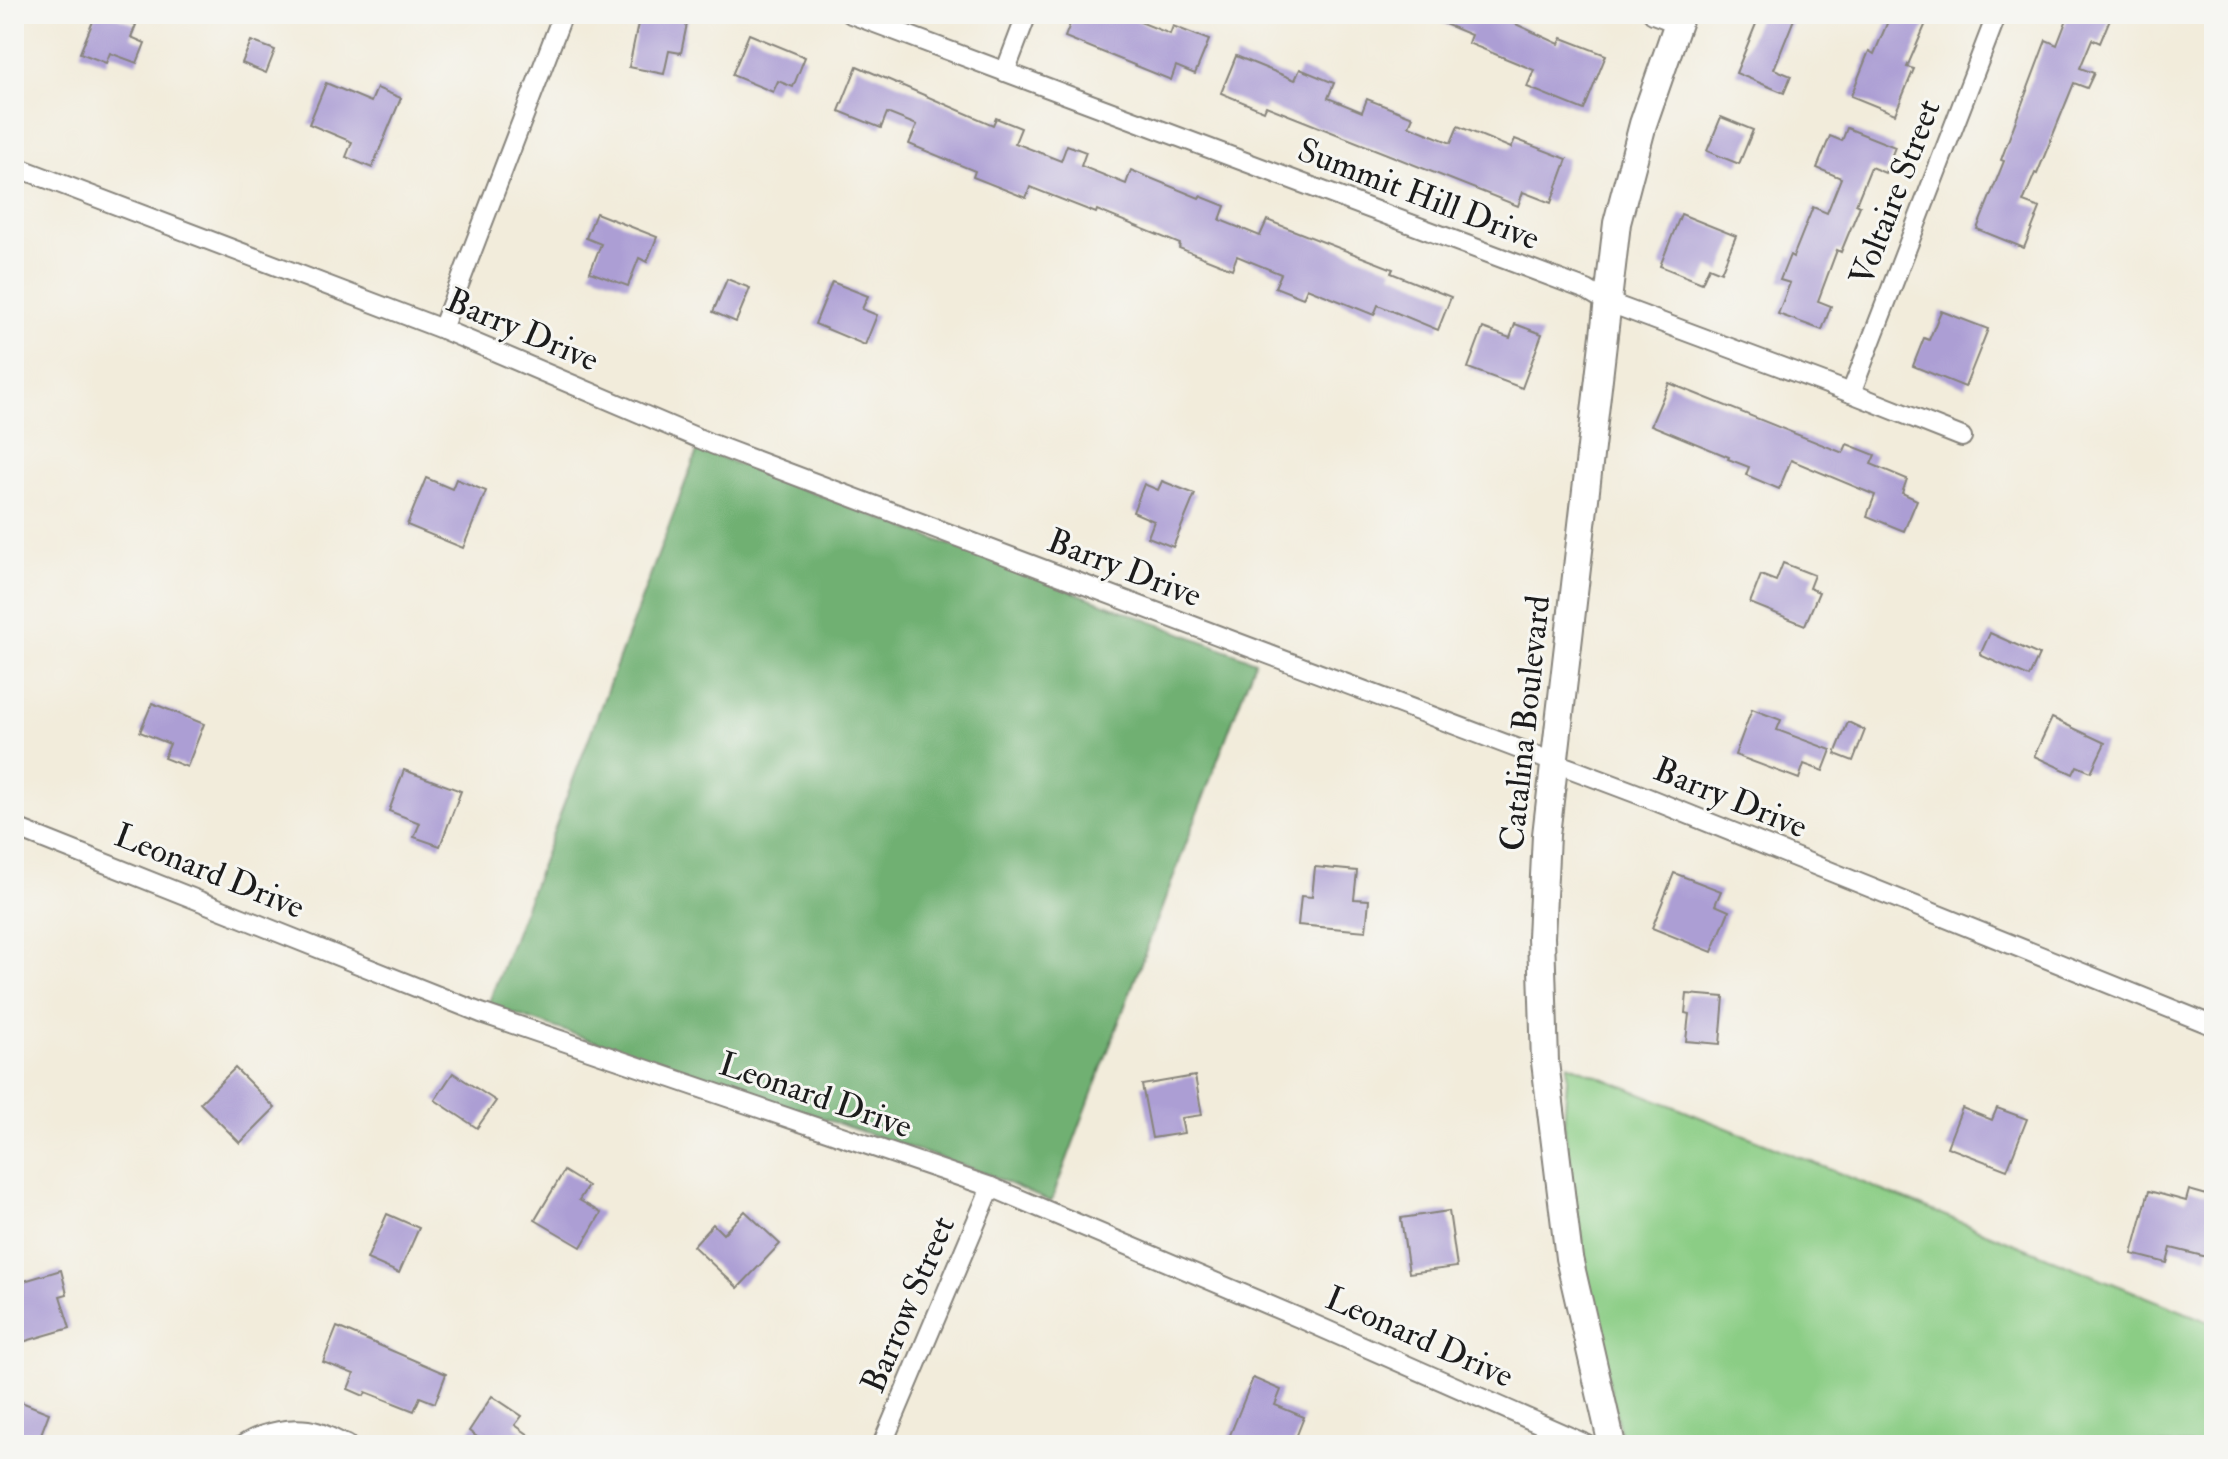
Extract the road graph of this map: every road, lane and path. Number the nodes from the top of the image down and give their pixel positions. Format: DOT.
graph roads {
  1 [pos="563,14"];
  2 [pos="851,14"];
  3 [pos="1027,14"];
  4 [pos="1997,14"];
  5 [pos="1670,17"];
  6 [pos="1005,72"];
  7 [pos="14,166"];
  8 [pos="1607,302"];
  9 [pos="442,329"];
  10 [pos="1851,393"];
  11 [pos="1962,437"];
  12 [pos="1554,764"];
  13 [pos="14,827"];
  14 [pos="2214,1026"];
  15 [pos="991,1187"];
  16 [pos="243,1445"];
  17 [pos="347,1445"];
  18 [pos="882,1445"];
  19 [pos="1588,1445"];
  20 [pos="1612,1445"];
  1 -- 9 [label="street"];
  2 -- 6 [label="street, Summit Hill Drive"];
  3 -- 6 [label="street"];
  4 -- 10 [label="street, Voltaire Street"];
  5 -- 8 [label="street, Catalina Boulevard"];
  6 -- 8 [label="street, Summit Hill Drive"];
  7 -- 9 [label="street, Barry Drive"];
  8 -- 10 [label="street, Summit Hill Drive"];
  8 -- 12 [label="street, Catalina Boulevard"];
  9 -- 12 [label="street, Barry Drive"];
  10 -- 11 [label="street, Summit Hill Drive"];
  12 -- 14 [label="street, Barry Drive"];
  12 -- 20 [label="street, Catalina Boulevard"];
  13 -- 15 [label="street, Leonard Drive"];
  15 -- 18 [label="street, Barrow Street"];
  15 -- 19 [label="street, Leonard Drive"];
  16 -- 17 [label="street"];
}
